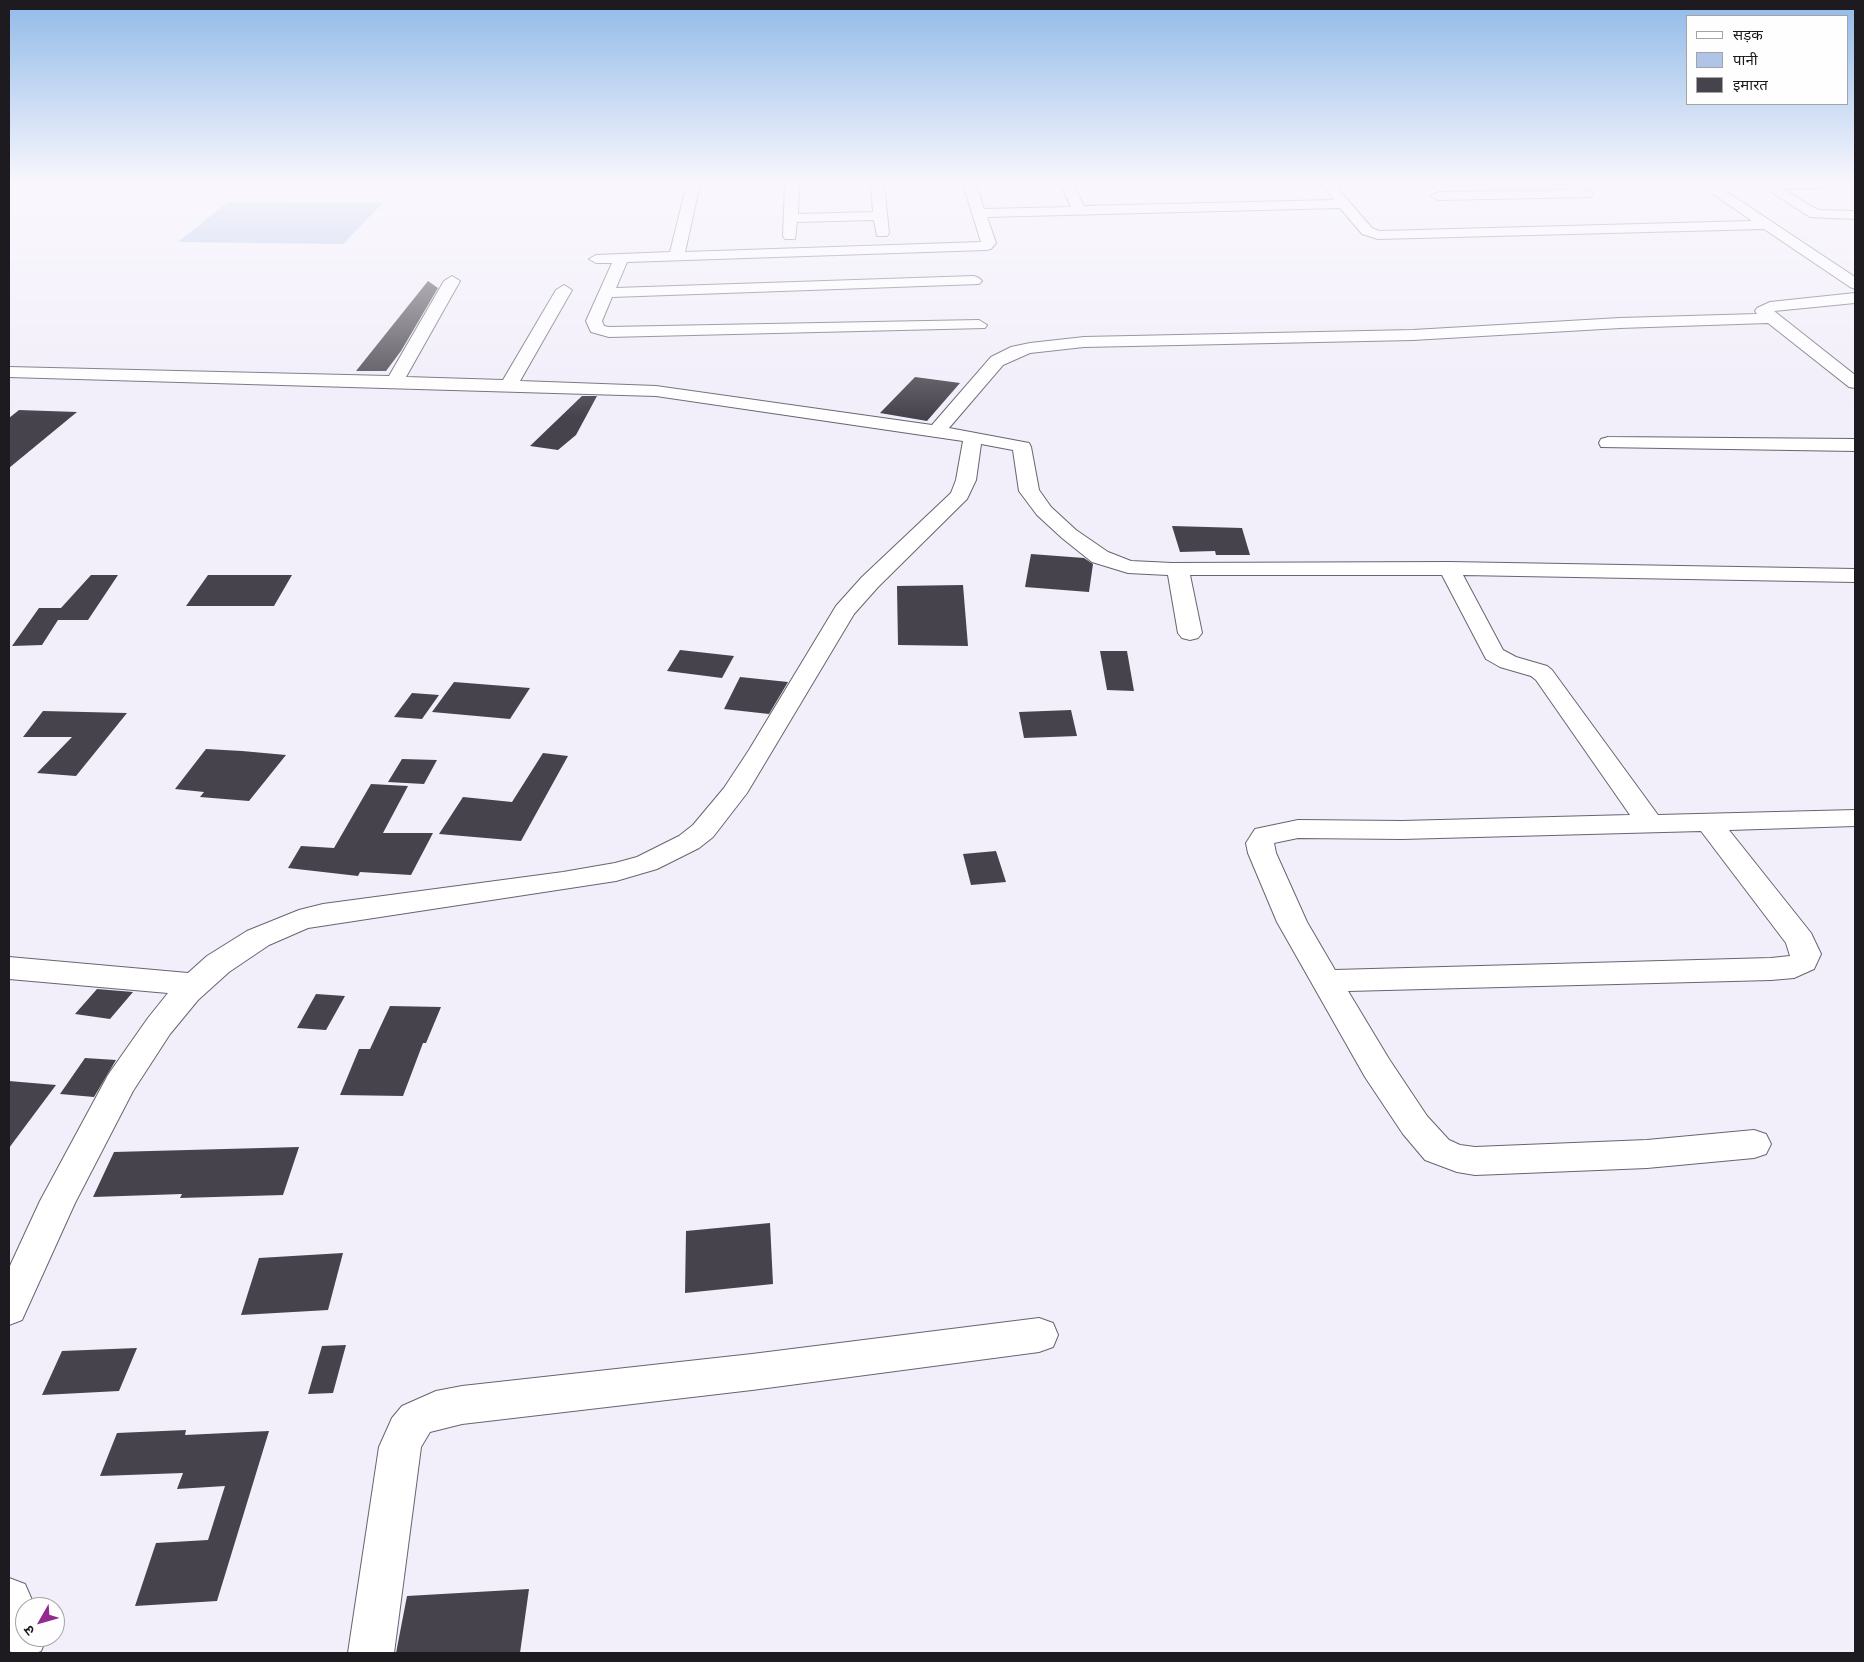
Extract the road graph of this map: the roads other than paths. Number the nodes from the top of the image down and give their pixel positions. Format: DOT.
graph roads {
  1 [pos="619,262"];
  2 [pos="1823,262"];
  3 [pos="1855,269"];
  4 [pos="1835,270"];
  5 [pos="452,281"];
  6 [pos="974,281"];
  7 [pos="1855,284"];
  8 [pos="564,290"];
  9 [pos="606,293"];
  10 [pos="1855,298"];
  11 [pos="1770,318"];
  12 [pos="979,325"];
  13 [pos="9,372"];
  14 [pos="396,381"];
  15 [pos="1855,383"];
  16 [pos="509,385"];
  17 [pos="936,432"];
  18 [pos="973,438"];
  19 [pos="1608,443"];
  20 [pos="1855,446"];
  21 [pos="1449,568"];
  22 [pos="1178,569"];
  23 [pos="1855,575"];
  24 [pos="1190,633"];
  25 [pos="1855,818"];
  26 [pos="1709,823"];
  27 [pos="1651,824"];
  28 [pos="9,968"];
  29 [pos="1326,981"];
  30 [pos="195,985"];
  31 [pos="1754,1144"];
  32 [pos="9,1308"];
  33 [pos="1039,1335"];
  34 [pos="371,1653"];
  1 -- 9 [label="street"];
  2 -- 4 [label="street"];
  3 -- 4 [label="street"];
  4 -- 7 [label="street"];
  5 -- 14 [label="street"];
  6 -- 9 [label="street"];
  8 -- 16 [label="street"];
  9 -- 12 [label="street"];
  10 -- 11 [label="street"];
  11 -- 15 [label="street"];
  11 -- 17 [label="street"];
  13 -- 14 [label="street"];
  14 -- 16 [label="street"];
  16 -- 17 [label="street"];
  17 -- 18 [label="street"];
  18 -- 22 [label="street"];
  18 -- 30 [label="street"];
  19 -- 20 [label="street"];
  21 -- 22 [label="street"];
  21 -- 23 [label="street"];
  21 -- 27 [label="street"];
  22 -- 24 [label="street"];
  25 -- 26 [label="street"];
  26 -- 27 [label="street"];
  26 -- 29 [label="street"];
  27 -- 29 [label="street"];
  28 -- 30 [label="street"];
  29 -- 31 [label="street"];
  30 -- 32 [label="street"];
  33 -- 34 [label="street"];
}
